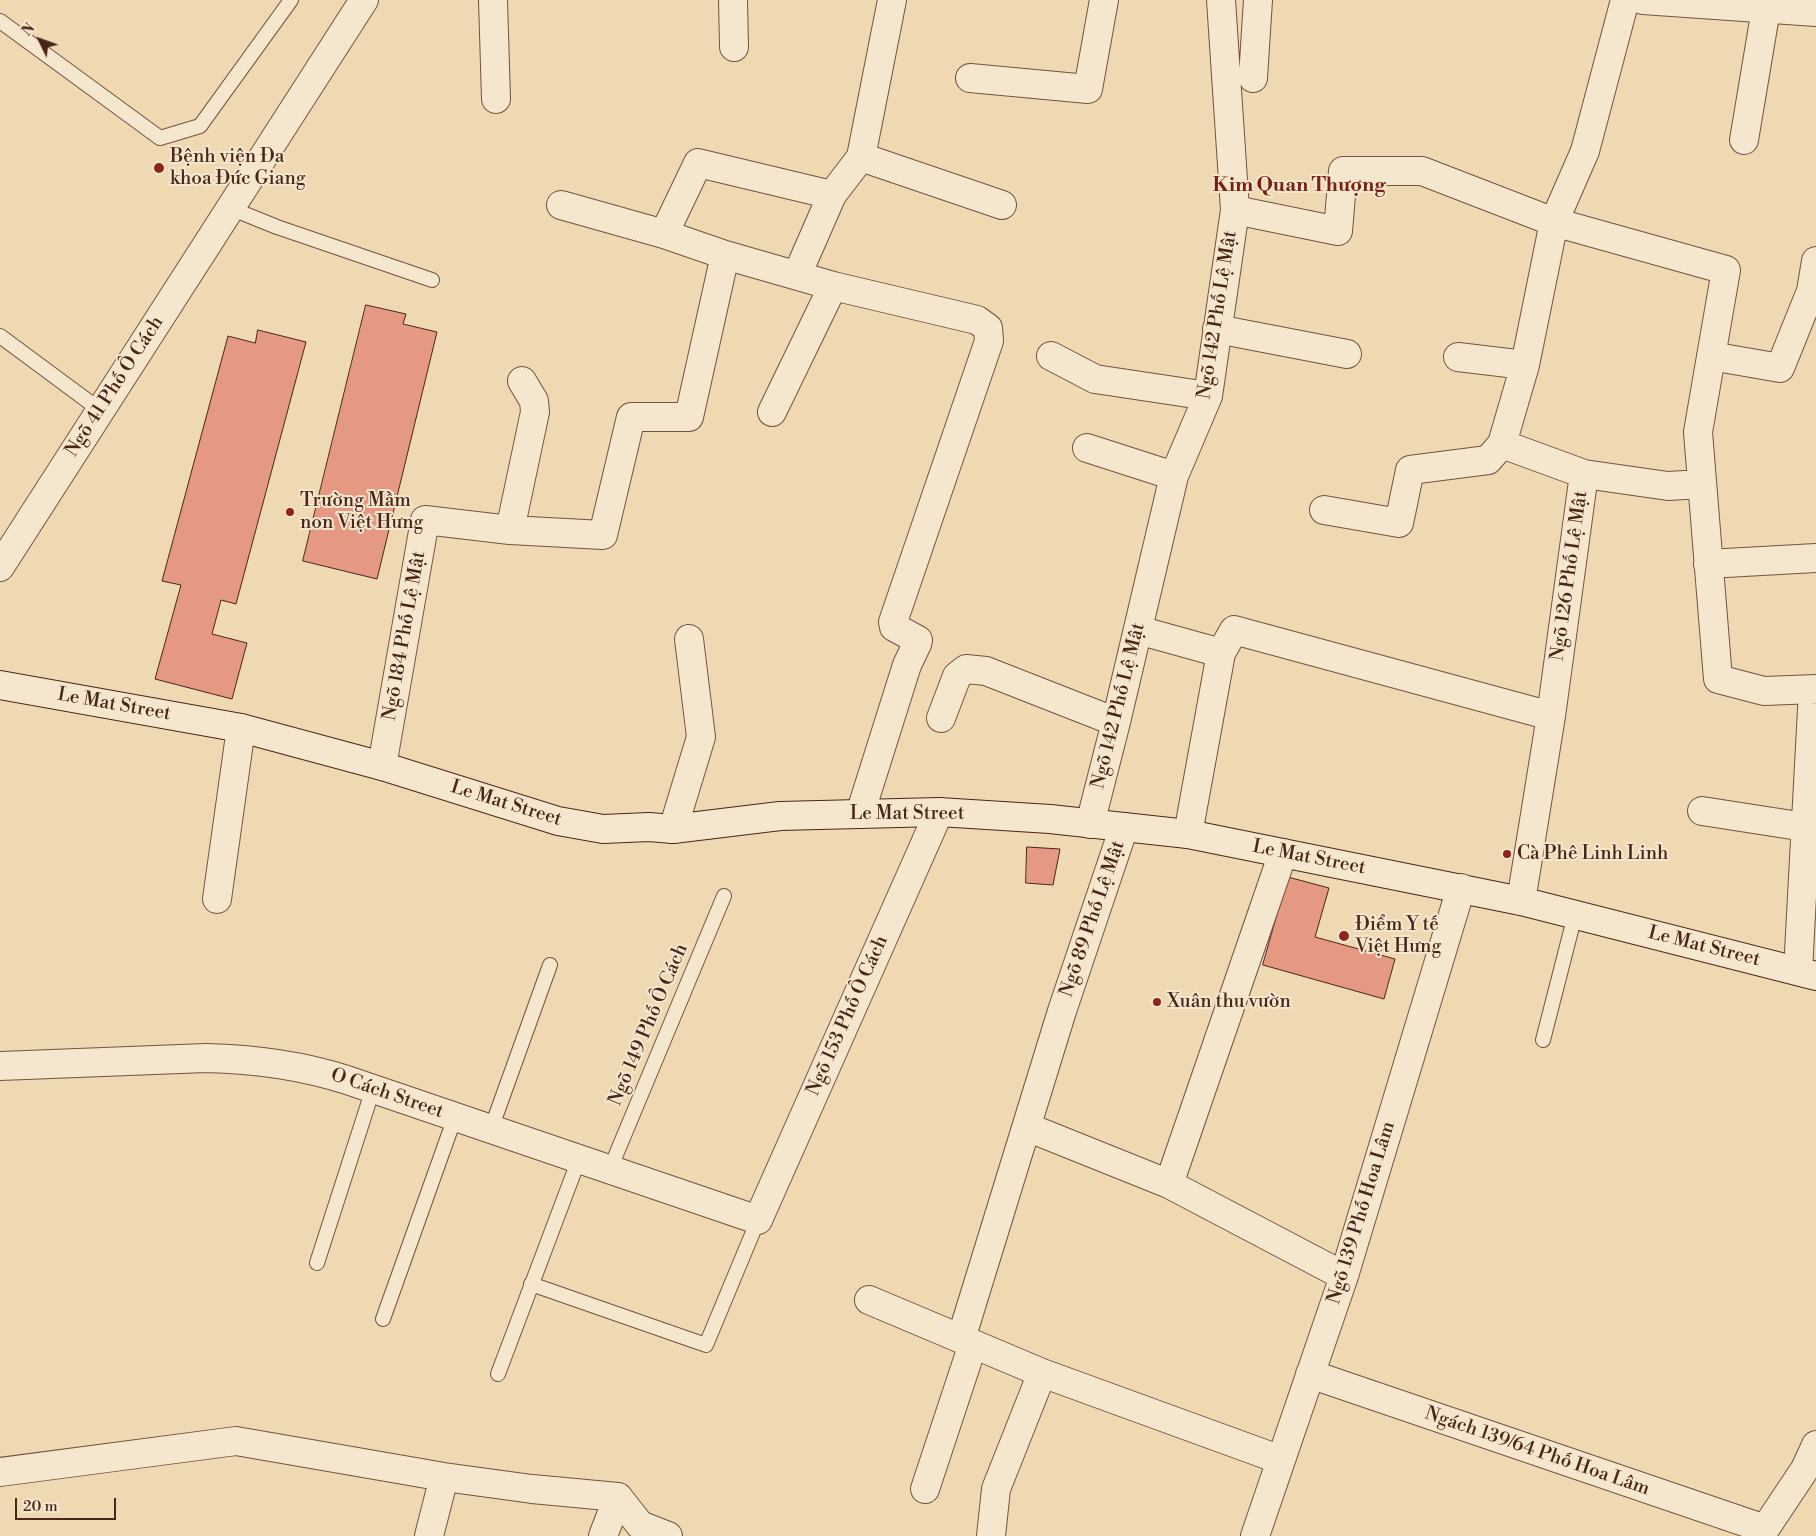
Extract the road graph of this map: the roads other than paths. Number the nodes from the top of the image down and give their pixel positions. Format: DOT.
graph roads {
  1 [pos="291,0"];
  2 [pos="364,0"];
  3 [pos="493,0"];
  4 [pos="733,0"];
  5 [pos="892,0"];
  6 [pos="1104,0"];
  7 [pos="1221,0"];
  8 [pos="1258,0"];
  9 [pos="1625,0"];
  10 [pos="1643,0"];
  11 [pos="1683,1"];
  12 [pos="1766,9"];
  13 [pos="1816,12"];
  14 [pos="0,21"];
  15 [pos="734,47"];
  16 [pos="970,78"];
  17 [pos="1253,78"];
  18 [pos="496,99"];
  19 [pos="1744,140"];
  20 [pos="861,157"];
  21 [pos="832,195"];
  22 [pos="561,205"];
  23 [pos="1002,205"];
  24 [pos="230,208"];
  25 [pos="1234,210"];
  26 [pos="1554,222"];
  27 [pos="664,234"];
  28 [pos="725,255"];
  29 [pos="1816,261"];
  30 [pos="797,275"];
  31 [pos="432,280"];
  32 [pos="833,286"];
  33 [pos="1813,292"];
  34 [pos="1217,329"];
  35 [pos="0,336"];
  36 [pos="1347,354"];
  37 [pos="1052,356"];
  38 [pos="1711,356"];
  39 [pos="1458,357"];
  40 [pos="1525,365"];
  41 [pos="522,381"];
  42 [pos="1208,396"];
  43 [pos="100,410"];
  44 [pos="772,412"];
  45 [pos="1502,444"];
  46 [pos="1087,448"];
  47 [pos="1584,474"];
  48 [pos="1174,476"];
  49 [pos="1702,484"];
  50 [pos="1324,510"];
  51 [pos="510,530"];
  52 [pos="3,555"];
  53 [pos="1816,558"];
  54 [pos="1708,564"];
  55 [pos="1138,630"];
  56 [pos="689,640"];
  57 [pos="1221,654"];
  58 [pos="0,685"];
  59 [pos="1814,689"];
  60 [pos="1551,716"];
  61 [pos="941,718"];
  62 [pos="1116,722"];
  63 [pos="241,728"];
  64 [pos="382,766"];
  65 [pos="1702,811"];
  66 [pos="938,812"];
  67 [pos="860,814"];
  68 [pos="1090,824"];
  69 [pos="1124,827"];
  70 [pos="1805,827"];
  71 [pos="673,829"];
  72 [pos="1188,834"];
  73 [pos="1283,853"];
  74 [pos="1461,888"];
  75 [pos="724,896"];
  76 [pos="217,899"];
  77 [pos="1521,901"];
  78 [pos="1575,915"];
  79 [pos="550,966"];
  80 [pos="1807,974"];
  81 [pos="1543,1040"];
  82 [pos="0,1066"];
  83 [pos="373,1089"];
  84 [pos="455,1117"];
  85 [pos="1027,1127"];
  86 [pos="491,1129"];
  87 [pos="579,1159"];
  88 [pos="610,1169"];
  89 [pos="1169,1184"];
  90 [pos="758,1220"];
  91 [pos="317,1263"];
  92 [pos="1344,1276"];
  93 [pos="532,1284"];
  94 [pos="869,1300"];
  95 [pos="383,1319"];
  96 [pos="967,1341"];
  97 [pos="1042,1373"];
  98 [pos="498,1374"];
  99 [pos="1310,1374"];
  100 [pos="1281,1460"];
  101 [pos="1812,1463"];
  102 [pos="0,1472"];
  103 [pos="444,1477"];
  104 [pos="925,1489"];
  105 [pos="618,1497"];
  106 [pos="1763,1532"];
  107 [pos="429,1536"];
  108 [pos="603,1536"];
  109 [pos="668,1536"];
  110 [pos="991,1536"];
  111 [pos="1255,1536"];
  1 -- 14 [label="lane"];
  2 -- 24 [label="street, Ngõ 41 Phố Ô Cách"];
  3 -- 18 [label="street"];
  4 -- 15 [label="street"];
  5 -- 20 [label="street"];
  6 -- 16 [label="street"];
  7 -- 25 [label="street, Ngõ 142 Phố Lệ Mật"];
  8 -- 17 [label="street"];
  9 -- 26 [label="street"];
  10 -- 11 [label="street"];
  11 -- 12 [label="street"];
  12 -- 13 [label="street"];
  12 -- 19 [label="street"];
  20 -- 21 [label="street"];
  20 -- 23 [label="street"];
  21 -- 27 [label="street"];
  21 -- 30 [label="street"];
  22 -- 27 [label="street"];
  24 -- 31 [label="lane"];
  24 -- 43 [label="street, Ngõ 41 Phố Ô Cách"];
  25 -- 26 [label="street"];
  25 -- 34 [label="street, Ngõ 142 Phố Lệ Mật"];
  26 -- 38 [label="street"];
  26 -- 40 [label="street"];
  27 -- 28 [label="street"];
  28 -- 30 [label="street"];
  28 -- 51 [label="street, Ngõ 184 Phố Lệ Mật"];
  29 -- 33 [label="street"];
  30 -- 32 [label="street"];
  32 -- 44 [label="street"];
  32 -- 67 [label="street"];
  33 -- 38 [label="street"];
  34 -- 36 [label="street"];
  34 -- 42 [label="street, Ngõ 142 Phố Lệ Mật"];
  35 -- 43 [label="lane"];
  37 -- 42 [label="street"];
  38 -- 49 [label="street"];
  39 -- 40 [label="street"];
  40 -- 45 [label="street"];
  41 -- 51 [label="street"];
  42 -- 48 [label="street, Ngõ 142 Phố Lệ Mật"];
  43 -- 52 [label="street, Ngõ 41 Phố Ô Cách"];
  45 -- 47 [label="street, Ngõ 126 Phố Lệ Mật"];
  45 -- 50 [label="street"];
  46 -- 48 [label="street"];
  47 -- 49 [label="street"];
  47 -- 60 [label="street, Ngõ 126 Phố Lệ Mật"];
  48 -- 55 [label="street, Ngõ 142 Phố Lệ Mật"];
  49 -- 54 [label="street"];
  51 -- 64 [label="street, Ngõ 184 Phố Lệ Mật"];
  53 -- 54 [label="street"];
  54 -- 59 [label="street"];
  55 -- 57 [label="street"];
  55 -- 62 [label="street, Ngõ 142 Phố Lệ Mật"];
  56 -- 71 [label="street"];
  57 -- 60 [label="street"];
  57 -- 72 [label="street"];
  58 -- 63 [label="street, Le Mat Street"];
  59 -- 70 [label="street"];
  60 -- 77 [label="street, Ngõ 126 Phố Lệ Mật"];
  61 -- 62 [label="street"];
  62 -- 68 [label="street, Ngõ 142 Phố Lệ Mật"];
  63 -- 64 [label="street, Le Mat Street"];
  63 -- 76 [label="street"];
  64 -- 71 [label="street, Le Mat Street"];
  65 -- 70 [label="street"];
  66 -- 67 [label="street, Le Mat Street"];
  66 -- 68 [label="street, Le Mat Street"];
  66 -- 90 [label="street, Ngõ 153 Phố Ô Cách"];
  67 -- 71 [label="street, Le Mat Street"];
  68 -- 69 [label="street, Le Mat Street"];
  69 -- 72 [label="street, Le Mat Street"];
  69 -- 85 [label="street, Ngõ 89 Phố Lệ Mật"];
  70 -- 80 [label="street"];
  72 -- 73 [label="street, Le Mat Street"];
  73 -- 74 [label="street, Le Mat Street"];
  73 -- 89 [label="street"];
  74 -- 77 [label="street, Le Mat Street"];
  74 -- 92 [label="street, Ngõ 139 Phố Hoa Lâm"];
  75 -- 88 [label="lane, Ngõ 149 Phố Ô Cách"];
  77 -- 78 [label="street, Le Mat Street"];
  78 -- 80 [label="street, Le Mat Street"];
  78 -- 81 [label="lane"];
  79 -- 86 [label="lane"];
  82 -- 83 [label="street, O Cách Street"];
  83 -- 84 [label="street, O Cách Street"];
  83 -- 91 [label="lane"];
  84 -- 86 [label="street, O Cách Street"];
  84 -- 95 [label="lane"];
  85 -- 89 [label="street"];
  85 -- 96 [label="street, Ngõ 89 Phố Lệ Mật"];
  86 -- 87 [label="street, O Cách Street"];
  87 -- 88 [label="street, O Cách Street"];
  87 -- 93 [label="lane"];
  88 -- 90 [label="street, O Cách Street"];
  89 -- 92 [label="street"];
  90 -- 93 [label="lane"];
  92 -- 99 [label="street, Ngõ 139 Phố Hoa Lâm"];
  93 -- 98 [label="lane"];
  94 -- 96 [label="street"];
  96 -- 97 [label="street"];
  96 -- 104 [label="street, Ngõ 89 Phố Lệ Mật"];
  97 -- 100 [label="street"];
  97 -- 110 [label="street"];
  99 -- 100 [label="street, Ngõ 139 Phố Hoa Lâm"];
  99 -- 106 [label="street, Ngách 139/64 Phố Hoa Lâm"];
  100 -- 111 [label="street, Ngõ 139 Phố Hoa Lâm"];
  101 -- 106 [label="street"];
  102 -- 103 [label="street"];
  103 -- 105 [label="street"];
  103 -- 107 [label="street"];
  105 -- 108 [label="street"];
  105 -- 109 [label="street"];
}
